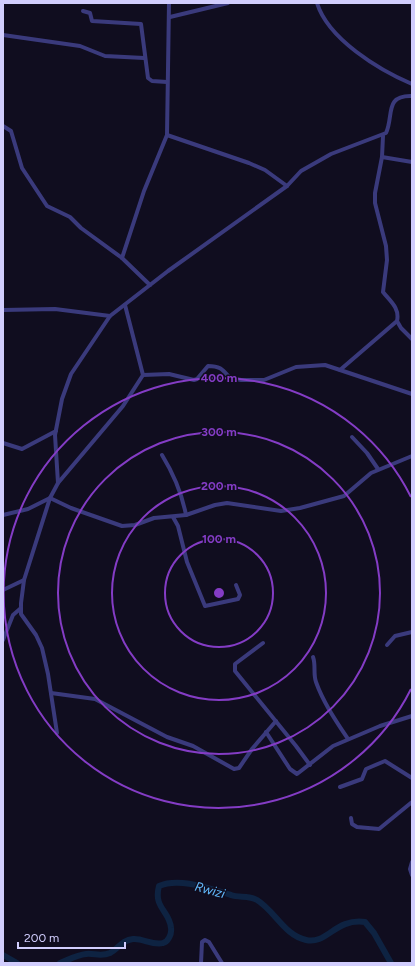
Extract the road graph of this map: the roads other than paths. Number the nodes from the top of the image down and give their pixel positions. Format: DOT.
graph roads {
  1 [pos="169,3"];
  2 [pos="228,3"];
  3 [pos="316,3"];
  4 [pos="83,11"];
  5 [pos="170,17"];
  6 [pos="3,35"];
  7 [pos="144,58"];
  8 [pos="166,82"];
  9 [pos="412,84"];
  10 [pos="412,96"];
  11 [pos="3,126"];
  12 [pos="167,135"];
  13 [pos="383,136"];
  14 [pos="382,158"];
  15 [pos="412,162"];
  16 [pos="287,186"];
  17 [pos="122,258"];
  18 [pos="150,285"];
  19 [pos="125,305"];
  20 [pos="3,310"];
  21 [pos="110,316"];
  22 [pos="397,321"];
  23 [pos="412,339"];
  24 [pos="340,370"];
  25 [pos="143,376"];
  26 [pos="412,394"];
  27 [pos="56,431"];
  28 [pos="352,437"];
  29 [pos="3,443"];
  30 [pos="162,455"];
  31 [pos="412,456"];
  32 [pos="378,470"];
  33 [pos="58,483"];
  34 [pos="50,498"];
  35 [pos="3,515"];
  36 [pos="186,515"];
  37 [pos="173,517"];
  38 [pos="24,580"];
  39 [pos="236,585"];
  40 [pos="3,590"];
  41 [pos="20,608"];
  42 [pos="412,632"];
  43 [pos="3,640"];
  44 [pos="263,643"];
  45 [pos="387,645"];
  46 [pos="314,657"];
  47 [pos="51,693"];
  48 [pos="412,716"];
  49 [pos="276,721"];
  50 [pos="56,732"];
  51 [pos="266,732"];
  52 [pos="348,739"];
  53 [pos="310,765"];
  54 [pos="412,778"];
  55 [pos="340,787"];
  56 [pos="412,802"];
  57 [pos="352,818"];
  58 [pos="412,862"];
  59 [pos="412,875"];
  60 [pos="201,963"];
  61 [pos="222,963"];
  1 -- 5 [label="street"];
  2 -- 5 [label="street"];
  3 -- 9 [label="street"];
  4 -- 7 [label="street"];
  5 -- 8 [label="street"];
  6 -- 7 [label="street"];
  7 -- 8 [label="street"];
  8 -- 12 [label="street"];
  10 -- 13 [label="street"];
  11 -- 17 [label="street"];
  12 -- 16 [label="street"];
  12 -- 17 [label="street"];
  13 -- 14 [label="street"];
  13 -- 16 [label="street"];
  14 -- 15 [label="street"];
  14 -- 22 [label="street"];
  16 -- 18 [label="street"];
  17 -- 18 [label="street"];
  18 -- 19 [label="street"];
  19 -- 21 [label="street"];
  19 -- 25 [label="street"];
  20 -- 21 [label="street"];
  21 -- 27 [label="street"];
  22 -- 23 [label="street"];
  22 -- 24 [label="street"];
  24 -- 25 [label="street"];
  24 -- 26 [label="street"];
  25 -- 33 [label="street"];
  27 -- 29 [label="street"];
  27 -- 33 [label="street"];
  28 -- 32 [label="street"];
  30 -- 36 [label="street"];
  31 -- 32 [label="street"];
  32 -- 36 [label="street"];
  33 -- 34 [label="street"];
  34 -- 35 [label="street"];
  34 -- 37 [label="street"];
  34 -- 38 [label="street"];
  36 -- 37 [label="street"];
  37 -- 39 [label="street"];
  38 -- 40 [label="street"];
  38 -- 41 [label="street"];
  41 -- 43 [label="street"];
  41 -- 47 [label="street"];
  42 -- 45 [label="street"];
  44 -- 49 [label="street"];
  46 -- 52 [label="street"];
  47 -- 50 [label="street"];
  47 -- 51 [label="street"];
  48 -- 52 [label="street"];
  49 -- 51 [label="street"];
  49 -- 53 [label="street"];
  51 -- 53 [label="street"];
  52 -- 53 [label="street"];
  54 -- 55 [label="street"];
  56 -- 57 [label="street"];
  58 -- 59 [label="street"];
  60 -- 61 [label="street"];
}
